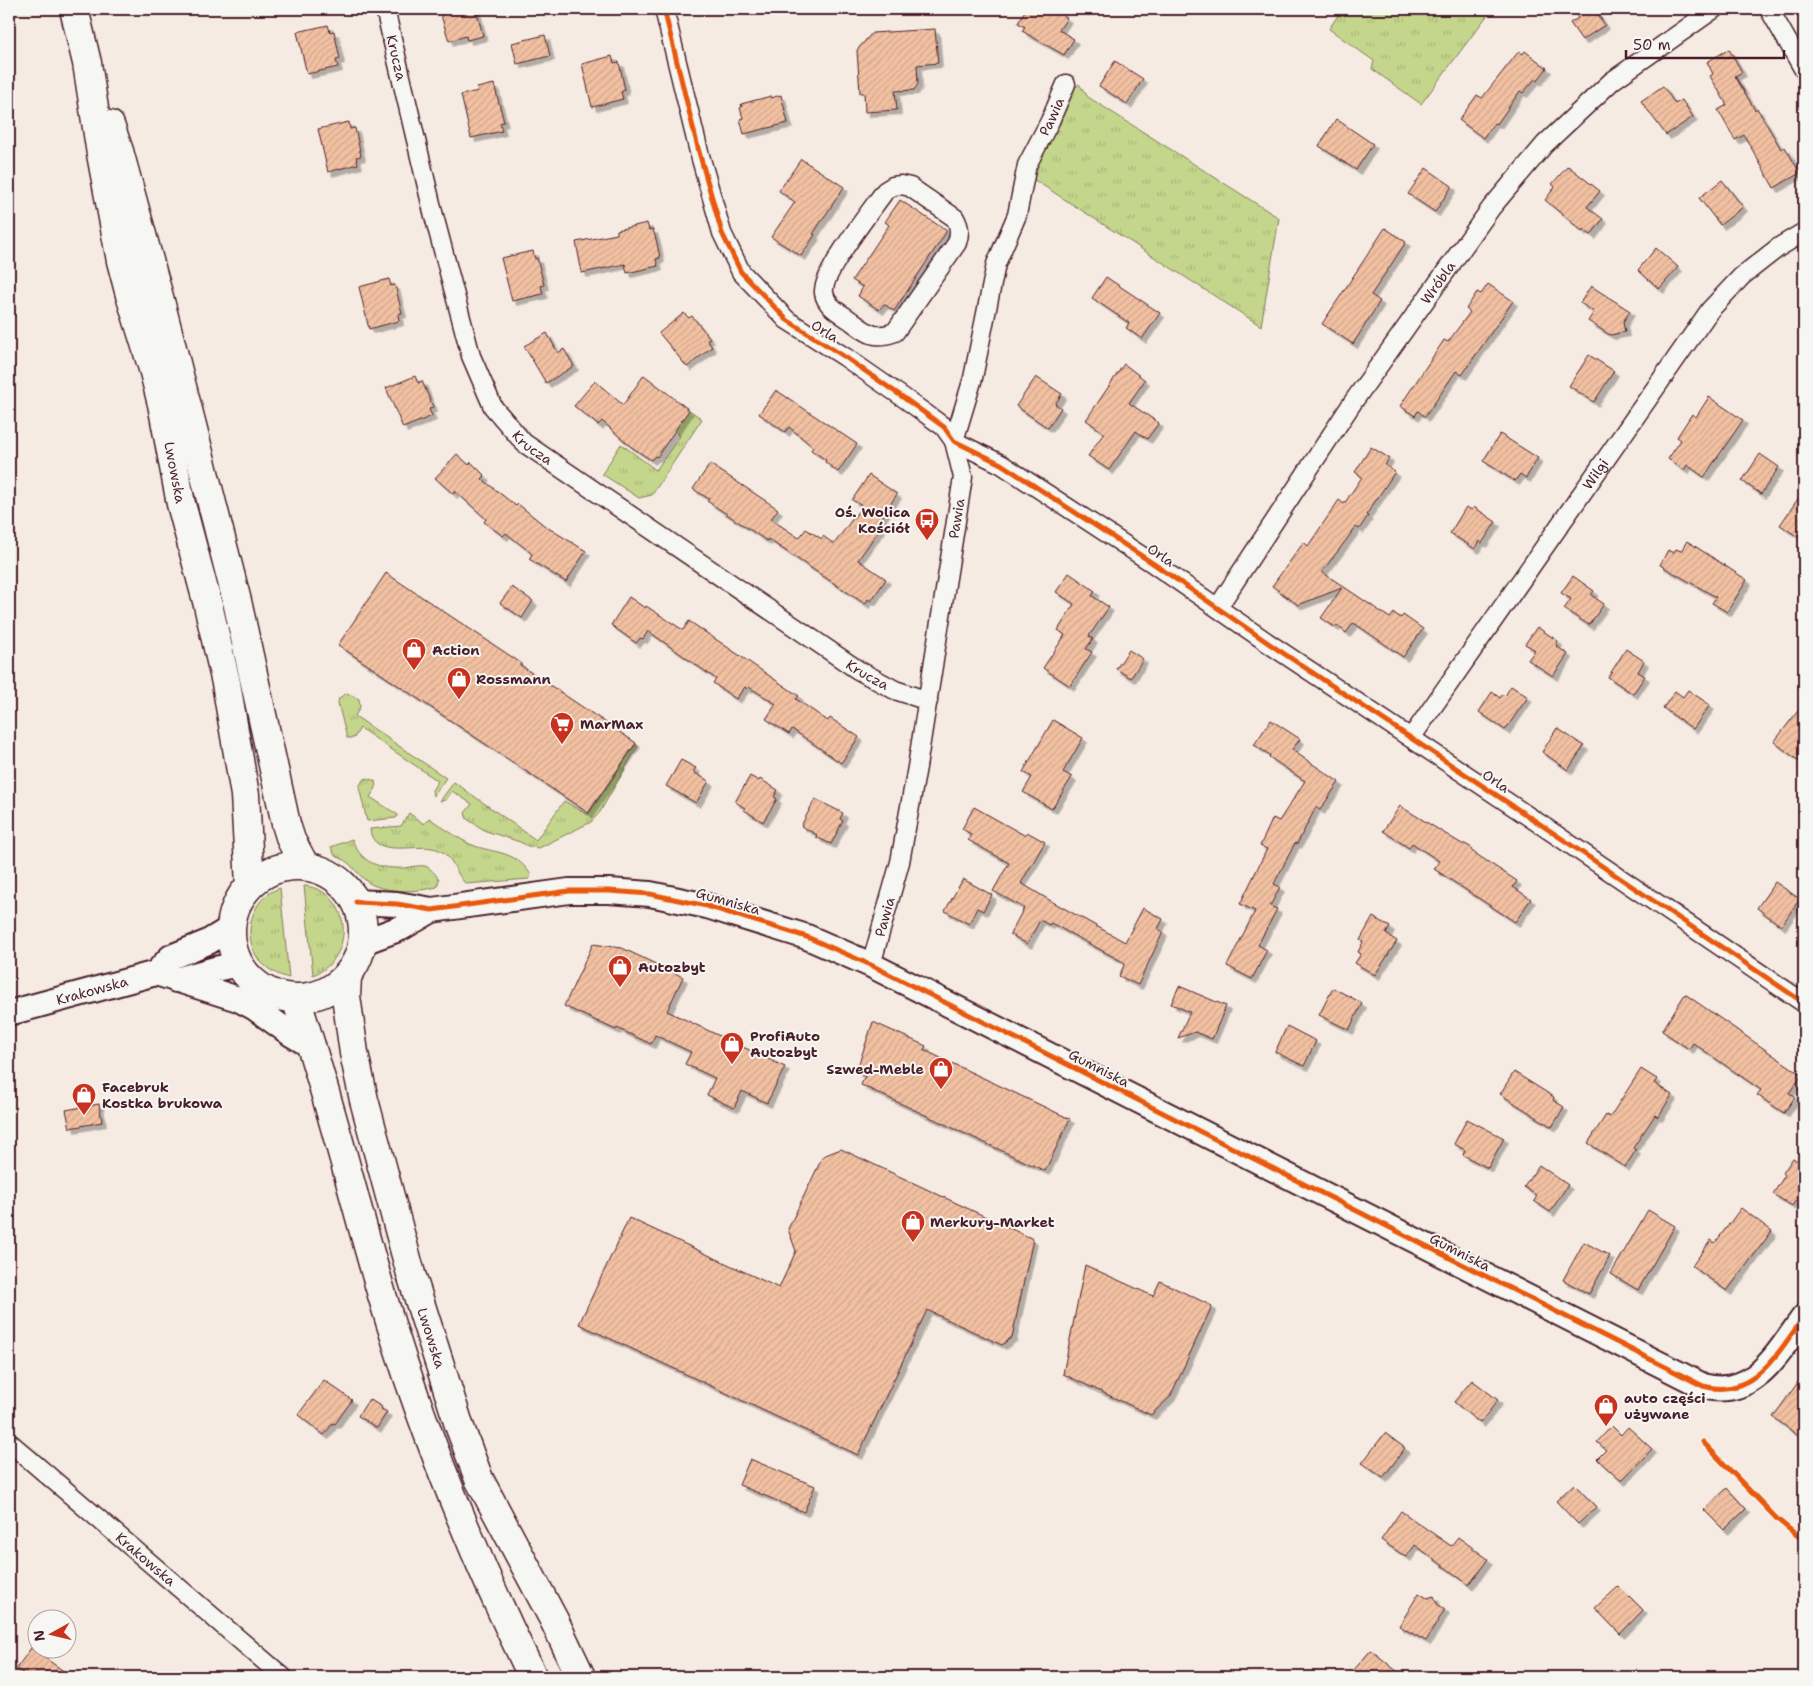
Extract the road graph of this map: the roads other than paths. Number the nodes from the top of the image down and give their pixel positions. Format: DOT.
graph roads {
  1 [pos="74,9"];
  2 [pos="385,9"];
  3 [pos="664,9"];
  4 [pos="1714,9"];
  5 [pos="1769,9"];
  6 [pos="87,63"];
  7 [pos="1804,70"];
  8 [pos="1066,84"];
  9 [pos="1804,232"];
  10 [pos="886,335"];
  11 [pos="954,441"];
  12 [pos="1218,607"];
  13 [pos="928,701"];
  14 [pos="1411,738"];
  15 [pos="305,866"];
  16 [pos="250,885"];
  17 [pos="356,902"];
  18 [pos="432,910"];
  19 [pos="231,928"];
  20 [pos="363,942"];
  21 [pos="239,964"];
  22 [pos="871,965"];
  23 [pos="166,976"];
  24 [pos="347,977"];
  25 [pos="296,998"];
  26 [pos="1804,1003"];
  27 [pos="9,1012"];
  28 [pos="312,1047"];
  29 [pos="1804,1317"];
  30 [pos="9,1442"];
  31 [pos="283,1677"];
  32 [pos="533,1677"];
  33 [pos="581,1677"];
  1 -- 6 [label="main road, Lwowska"];
  2 -- 13 [label="street, Krucza"];
  3 -- 11 [label="street, Orla"];
  4 -- 12 [label="street, Wróbla"];
  5 -- 7 [label="street"];
  6 -- 15 [label="main road, Lwowska"];
  6 -- 16 [label="main road, Lwowska"];
  8 -- 11 [label="street, Pawia"];
  9 -- 14 [label="street, Wilgi"];
  10 -- 10 [label="street"];
  11 -- 12 [label="street, Orla"];
  11 -- 13 [label="street, Pawia"];
  12 -- 14 [label="street, Orla"];
  13 -- 22 [label="street, Pawia"];
  14 -- 26 [label="street, Orla"];
  15 -- 16 [label="main road"];
  15 -- 17 [label="main road"];
  16 -- 19 [label="main road"];
  17 -- 18 [label="street"];
  17 -- 20 [label="main road"];
  18 -- 20 [label="street"];
  18 -- 22 [label="street, Gumniska"];
  19 -- 21 [label="main road"];
  19 -- 23 [label="street"];
  20 -- 24 [label="main road"];
  21 -- 23 [label="street, Krakowska"];
  21 -- 25 [label="main road"];
  22 -- 29 [label="street, Gumniska"];
  23 -- 27 [label="street, Krakowska"];
  23 -- 28 [label="street"];
  24 -- 25 [label="main road"];
  24 -- 33 [label="main road, Lwowska"];
  25 -- 28 [label="main road"];
  28 -- 32 [label="main road"];
  30 -- 31 [label="street, Krakowska"];
}
